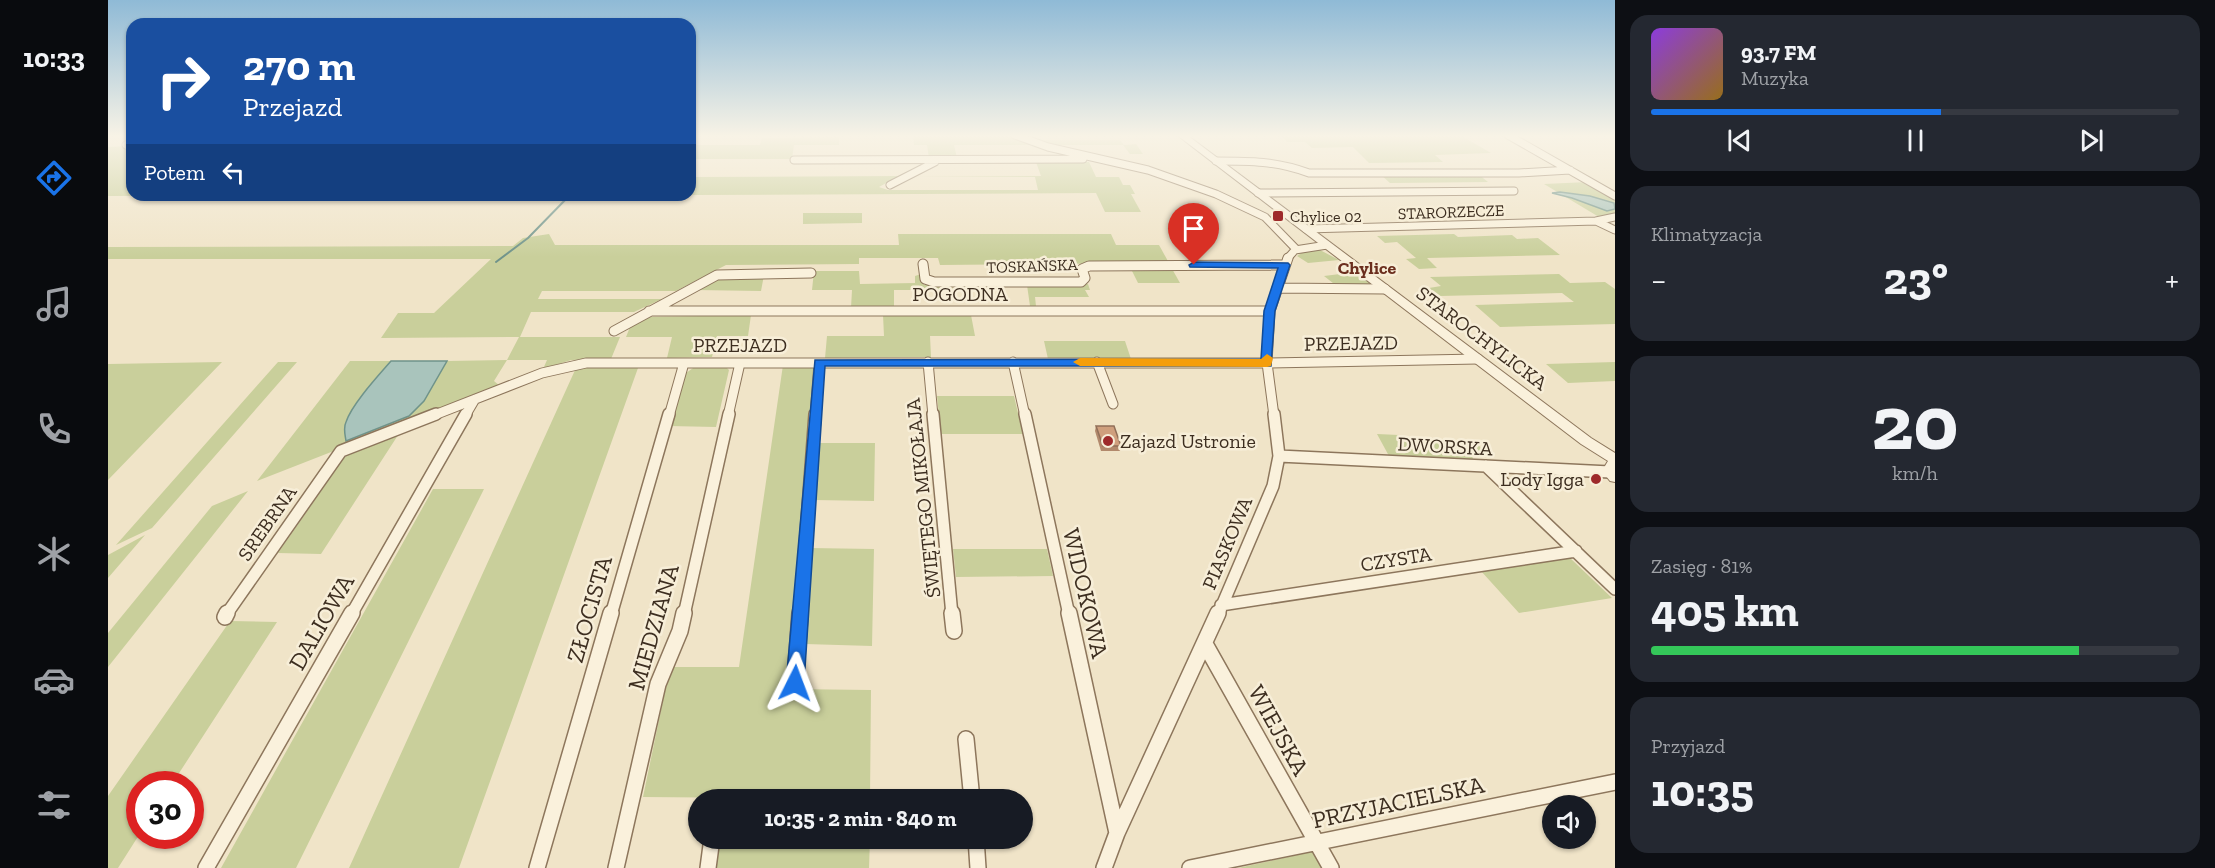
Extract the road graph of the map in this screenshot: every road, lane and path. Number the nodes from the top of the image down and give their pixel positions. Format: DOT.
graph roads {
  1 [pos="908,176"];
  2 [pos="1163,176"];
  3 [pos="1235,176"];
  4 [pos="1580,176"];
  5 [pos="890,185"];
  6 [pos="1514,191"];
  7 [pos="1258,193"];
  8 [pos="1615,196"];
  9 [pos="1615,217"];
  10 [pos="1596,221"];
  11 [pos="1306,229"];
  12 [pos="1615,231"];
  13 [pos="1327,245"];
  14 [pos="1296,249"];
  15 [pos="923,264"];
  16 [pos="1285,265"];
  17 [pos="811,273"];
  18 [pos="1277,288"];
  19 [pos="1385,289"];
  20 [pos="650,311"];
  21 [pos="1270,311"];
  22 [pos="614,331"];
  23 [pos="1478,359"];
  24 [pos="928,362"];
  25 [pos="1013,362"];
  26 [pos="1097,362"];
  27 [pos="684,363"];
  28 [pos="740,363"];
  29 [pos="819,363"];
  30 [pos="1267,363"];
  31 [pos="475,399"];
  32 [pos="1113,404"];
  33 [pos="341,451"];
  34 [pos="1279,456"];
  35 [pos="1486,466"];
  36 [pos="1613,467"];
  37 [pos="1576,551"];
  38 [pos="1615,589"];
  39 [pos="1221,605"];
  40 [pos="225,617"];
  41 [pos="954,631"];
  42 [pos="1205,645"];
  43 [pos="795,683"];
  44 [pos="966,739"];
  45 [pos="1615,782"];
  46 [pos="971,789"];
  47 [pos="1117,833"];
  48 [pos="1317,843"];
  49 [pos="711,849"];
  50 [pos="976,849"];
  51 [pos="206,868"];
  52 [pos="537,868"];
  53 [pos="616,868"];
  54 [pos="708,868"];
  55 [pos="978,868"];
  56 [pos="1104,868"];
  57 [pos="1190,868"];
  58 [pos="1331,868"];
  1 -- 5 [label="street"];
  2 -- 14 [label="street"];
  3 -- 7 [label="street, STAROCHYLICKA"];
  4 -- 8 [label="street"];
  6 -- 7 [label="street"];
  7 -- 11 [label="street, STAROCHYLICKA"];
  9 -- 10 [label="street, STARORZECZE"];
  10 -- 11 [label="street, STARORZECZE"];
  10 -- 12 [label="street"];
  11 -- 13 [label="street, STAROCHYLICKA"];
  13 -- 14 [label="street"];
  13 -- 19 [label="street, STAROCHYLICKA"];
  14 -- 16 [label="street, PIASKOWA"];
  15 -- 16 [label="street, TOSKAŃSKA"];
  16 -- 18 [label="street, PIASKOWA"];
  17 -- 20 [label="street"];
  18 -- 19 [label="street"];
  18 -- 21 [label="street, PIASKOWA"];
  19 -- 23 [label="street, STAROCHYLICKA"];
  20 -- 21 [label="street, POGODNA"];
  20 -- 22 [label="street"];
  21 -- 30 [label="street, PIASKOWA"];
  23 -- 30 [label="street, PRZEJAZD"];
  23 -- 36 [label="street, STAROCHYLICKA"];
  24 -- 25 [label="street, PRZEJAZD"];
  24 -- 29 [label="street, PRZEJAZD"];
  24 -- 41 [label="street, ŚWIĘTEGO MIKOŁAJA"];
  25 -- 26 [label="street, PRZEJAZD"];
  25 -- 47 [label="street, WIDOKOWA"];
  26 -- 30 [label="street, PRZEJAZD"];
  26 -- 32 [label="street"];
  27 -- 28 [label="street, PRZEJAZD"];
  27 -- 31 [label="street, PRZEJAZD"];
  27 -- 52 [label="street, ZŁOCISTA"];
  28 -- 29 [label="street, PRZEJAZD"];
  28 -- 53 [label="street, MIEDZIANA"];
  29 -- 43 [label="street"];
  30 -- 34 [label="street, PIASKOWA"];
  31 -- 33 [label="street, PRZEJAZD"];
  31 -- 51 [label="street, DALIOWA"];
  33 -- 40 [label="street, SREBRNA"];
  34 -- 35 [label="street, DWORSKA"];
  34 -- 39 [label="street, PIASKOWA"];
  35 -- 36 [label="street, DWORSKA"];
  35 -- 37 [label="street"];
  37 -- 38 [label="street"];
  37 -- 39 [label="street, CZYSTA"];
  39 -- 42 [label="street, PIASKOWA"];
  42 -- 47 [label="street, PIASKOWA"];
  42 -- 48 [label="street, WIEJSKA"];
  44 -- 46 [label="street"];
  45 -- 48 [label="street, PRZYJACIELSKA"];
  47 -- 56 [label="street, PIASKOWA"];
  48 -- 57 [label="street, PRZYJACIELSKA"];
  48 -- 58 [label="street, WIEJSKA"];
  49 -- 54 [label="street"];
  50 -- 55 [label="street"];
}
